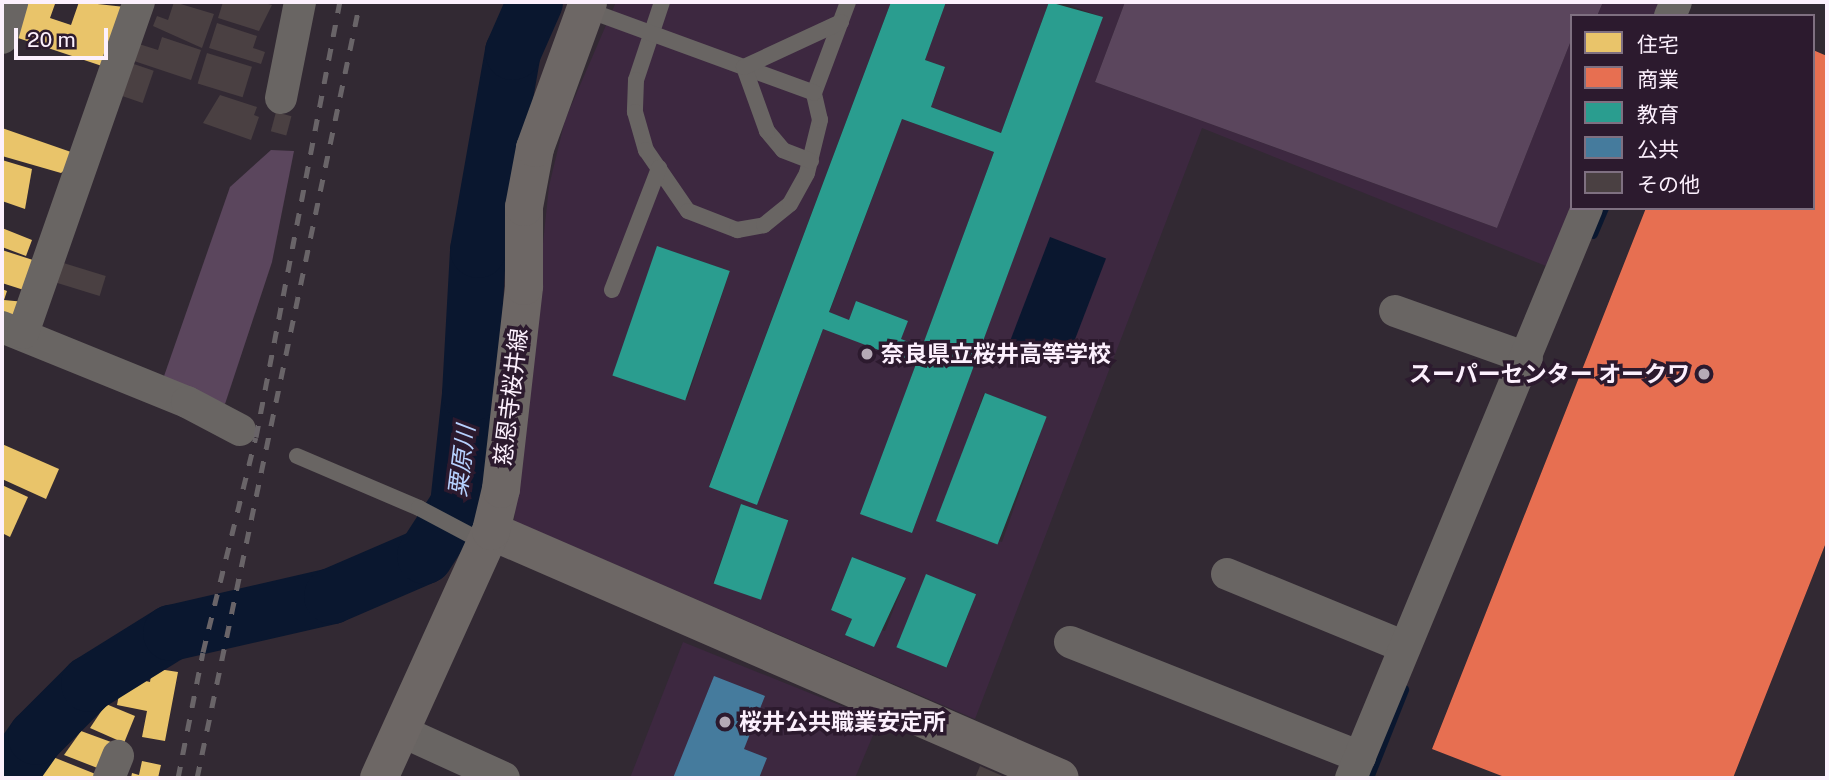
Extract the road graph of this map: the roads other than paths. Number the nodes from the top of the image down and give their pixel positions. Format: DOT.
graph roads {
  1 [pos="12,2"];
  2 [pos="139,2"];
  3 [pos="300,2"];
  4 [pos="662,2"];
  5 [pos="848,2"];
  6 [pos="580,4"];
  7 [pos="841,22"];
  8 [pos="655,34"];
  9 [pos="2,38"];
  10 [pos="744,67"];
  11 [pos="814,93"];
  12 [pos="281,98"];
  13 [pos="811,161"];
  14 [pos="659,168"];
  15 [pos="1586,210"];
  16 [pos="612,289"];
  17 [pos="1395,311"];
  18 [pos="13,330"];
  19 [pos="1527,358"];
  20 [pos="240,430"];
  21 [pos="297,456"];
  22 [pos="481,537"];
  23 [pos="1227,574"];
  24 [pos="1070,642"];
  25 [pos="1405,647"];
  26 [pos="401,730"];
  27 [pos="1356,767"];
  28 [pos="379,778"];
  29 [pos="503,778"];
  30 [pos="1060,778"];
  1 -- 9 [label="street"];
  2 -- 18 [label="street"];
  3 -- 12 [label="street"];
  4 -- 8 [label="lane"];
  5 -- 7 [label="lane"];
  6 -- 8 [label="lane"];
  6 -- 22 [label="main road, 慈恩寺桜井線"];
  7 -- 10 [label="lane"];
  7 -- 11 [label="lane"];
  8 -- 10 [label="lane"];
  8 -- 14 [label="lane"];
  10 -- 11 [label="lane"];
  10 -- 13 [label="lane"];
  11 -- 13 [label="lane"];
  13 -- 14 [label="lane"];
  14 -- 16 [label="lane"];
  15 -- 19 [label="street"];
  17 -- 19 [label="street"];
  18 -- 20 [label="street"];
  19 -- 25 [label="street"];
  21 -- 22 [label="lane"];
  22 -- 26 [label="main road, 慈恩寺桜井線"];
  22 -- 30 [label="main road"];
  23 -- 25 [label="street"];
  24 -- 27 [label="street"];
  25 -- 27 [label="street"];
  26 -- 28 [label="main road, 慈恩寺桜井線"];
  26 -- 29 [label="street"];
}
